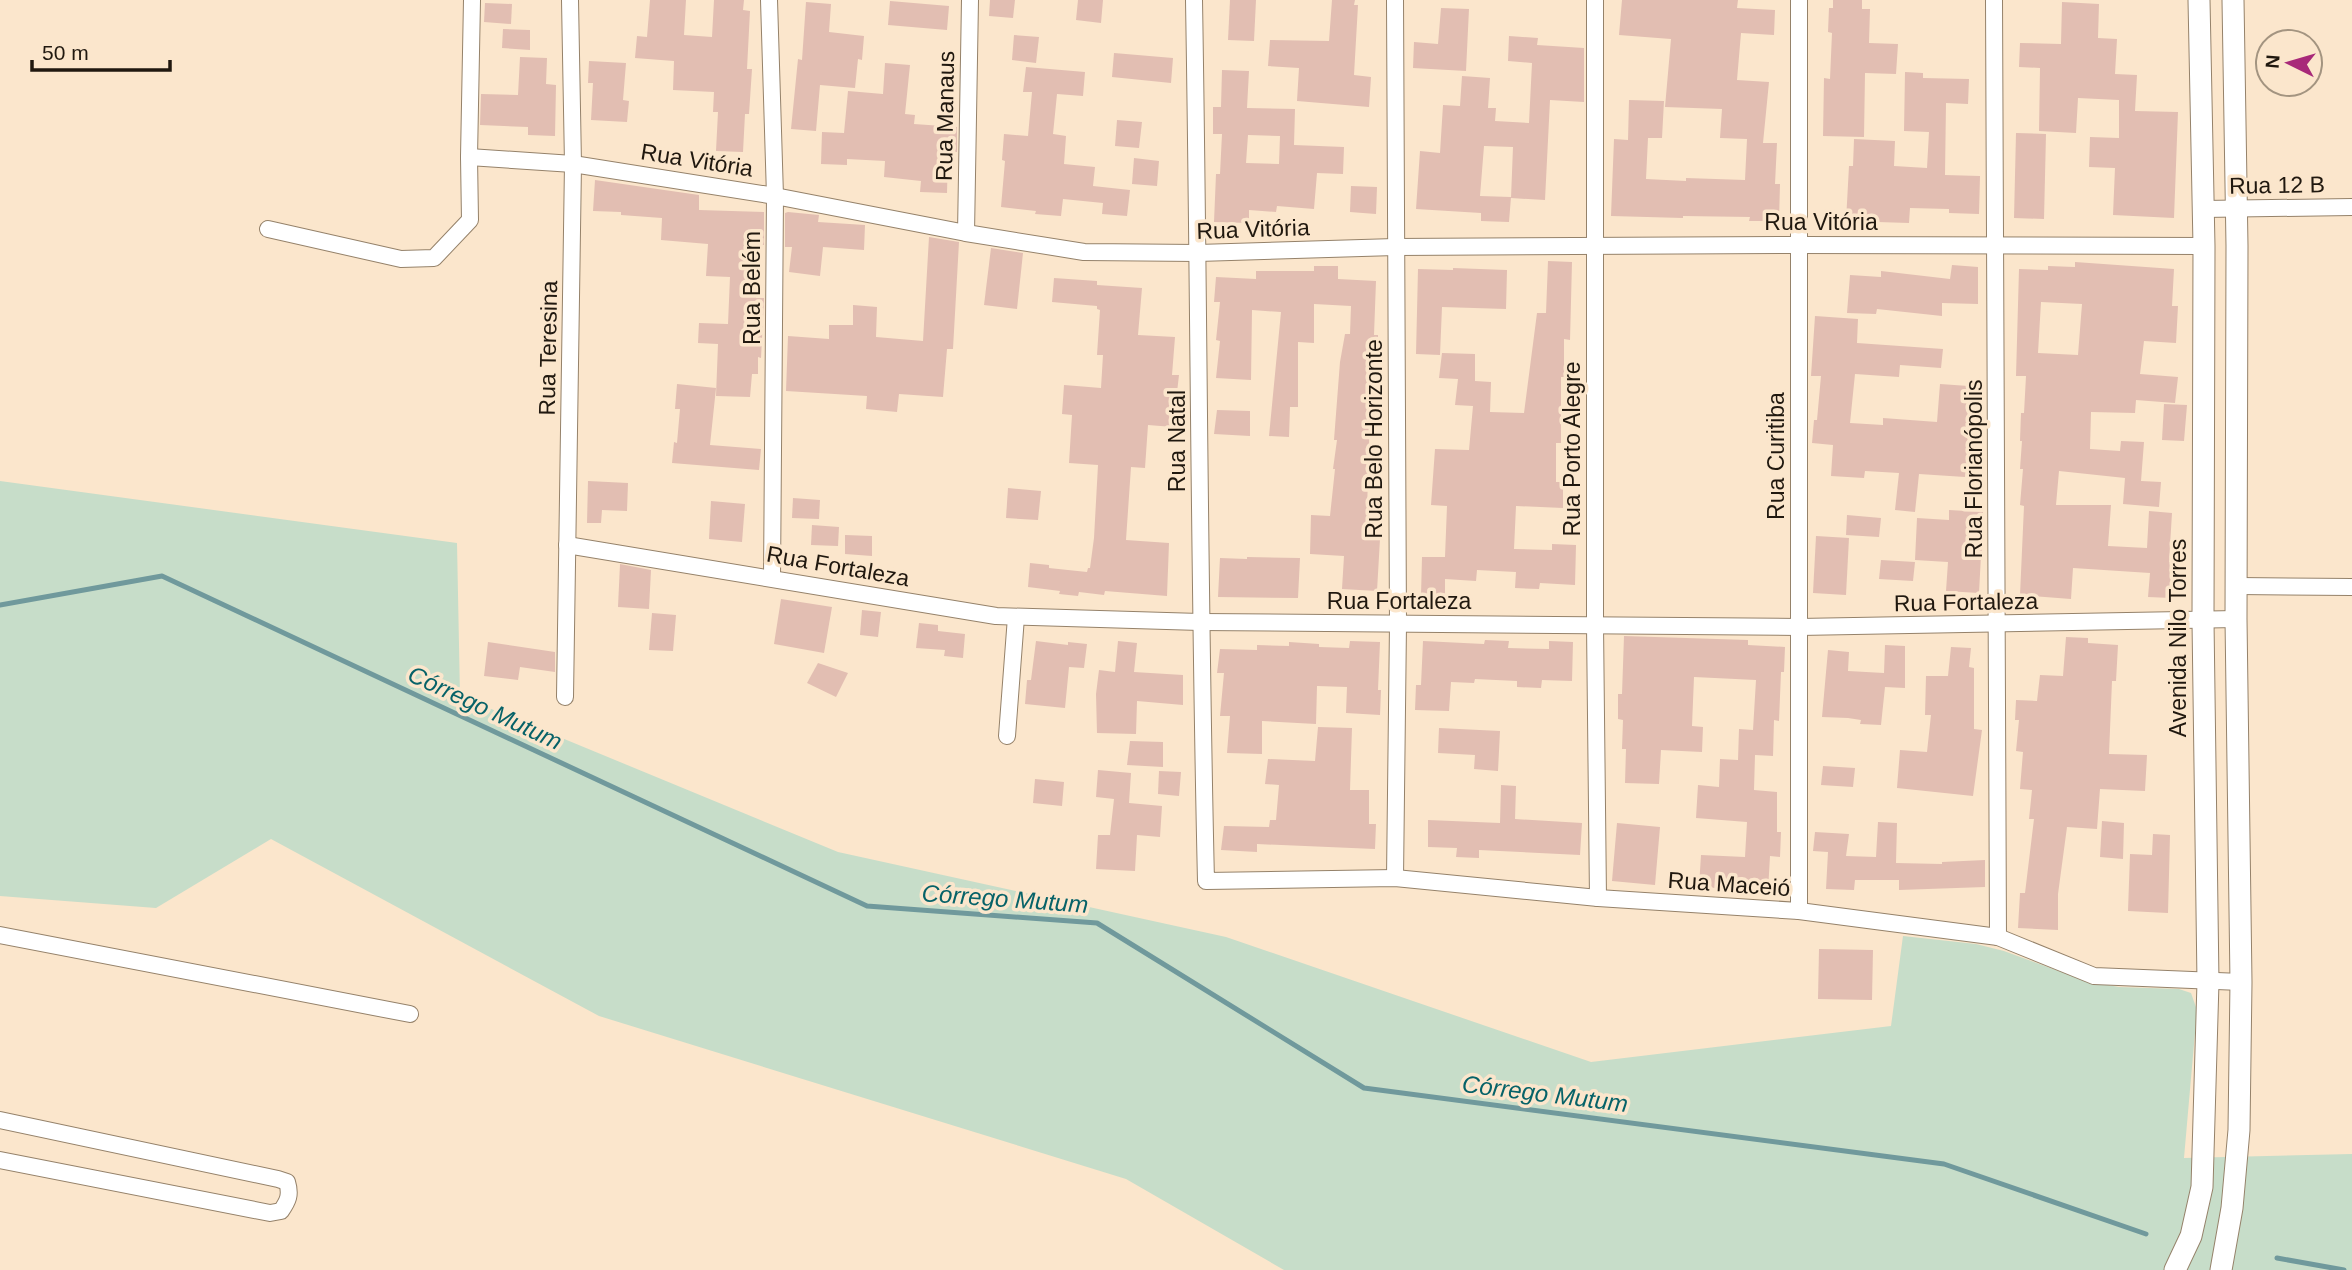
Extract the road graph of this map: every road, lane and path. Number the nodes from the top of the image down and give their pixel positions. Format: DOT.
graph roads {
  1 [pos="472,0"];
  2 [pos="570,0"];
  3 [pos="769,0"];
  4 [pos="970,0"];
  5 [pos="1194,0"];
  6 [pos="1395,0"];
  7 [pos="1595,0"];
  8 [pos="1799,0"];
  9 [pos="1994,0"];
  10 [pos="2199,0"];
  11 [pos="2233,0"];
  12 [pos="2234,22"];
  13 [pos="2199,28"];
  14 [pos="2201,138"];
  15 [pos="2235,141"];
  16 [pos="469,157"];
  17 [pos="573,164"];
  18 [pos="775,196"];
  19 [pos="2352,207"];
  20 [pos="2203,209"];
  21 [pos="2236,209"];
  22 [pos="268,229"];
  23 [pos="966,233"];
  24 [pos="1997,244"];
  25 [pos="1798,245"];
  26 [pos="1595,246"];
  27 [pos="2204,246"];
  28 [pos="1395,247"];
  29 [pos="1198,253"];
  30 [pos="567,545"];
  31 [pos="772,577"];
  32 [pos="2238,586"];
  33 [pos="2352,587"];
  34 [pos="1016,617"];
  35 [pos="2236,619"];
  36 [pos="2203,621"];
  37 [pos="1200,622"];
  38 [pos="1398,624"];
  39 [pos="1997,624"];
  40 [pos="1595,625"];
  41 [pos="1799,627"];
  42 [pos="565,697"];
  43 [pos="1007,736"];
  44 [pos="1395,878"];
  45 [pos="1206,881"];
  46 [pos="1598,898"];
  47 [pos="1800,911"];
  48 [pos="0,935"];
  49 [pos="1998,937"];
  50 [pos="2208,982"];
  51 [pos="2241,982"];
  52 [pos="410,1014"];
  53 [pos="0,1121"];
  54 [pos="0,1160"];
  55 [pos="2175,1270"];
  56 [pos="2221,1270"];
  1 -- 16 [label="street"];
  2 -- 17 [label="street, Rua Teresina"];
  3 -- 18 [label="street, Rua Belém"];
  4 -- 23 [label="street, Rua Manaus"];
  5 -- 29 [label="street, Rua Natal"];
  6 -- 28 [label="street, Rua Belo Horizonte"];
  7 -- 26 [label="street, Rua Porto Alegre"];
  8 -- 25 [label="street, Rua Curitiba"];
  9 -- 24 [label="street, Rua Florianópolis"];
  10 -- 13 [label="main road, Avenida Nilo Torres"];
  11 -- 12 [label="main road"];
  12 -- 13 [label="main road"];
  12 -- 15 [label="main road"];
  13 -- 14 [label="main road, Avenida Nilo Torres"];
  14 -- 15 [label="main road"];
  14 -- 20 [label="main road, Avenida Nilo Torres"];
  15 -- 21 [label="main road"];
  16 -- 17 [label="street, Rua Vitória"];
  16 -- 22 [label="street"];
  17 -- 18 [label="street, Rua Vitória"];
  17 -- 30 [label="street, Rua Teresina"];
  18 -- 23 [label="street, Rua Vitória"];
  18 -- 31 [label="street, Rua Belém"];
  19 -- 21 [label="street, Rua 12 B"];
  20 -- 21 [label="street, Rua 12 B"];
  20 -- 27 [label="main road, Avenida Nilo Torres"];
  21 -- 32 [label="main road"];
  23 -- 29 [label="street, Rua Vitória"];
  24 -- 25 [label="street, Rua Vitória"];
  24 -- 27 [label="street, Rua Vitória"];
  24 -- 39 [label="street, Rua Florianópolis"];
  25 -- 26 [label="street, Rua Vitória"];
  25 -- 41 [label="street, Rua Curitiba"];
  26 -- 28 [label="street, Rua Vitória"];
  26 -- 40 [label="street, Rua Porto Alegre"];
  27 -- 36 [label="main road, Avenida Nilo Torres"];
  28 -- 29 [label="street, Rua Vitória"];
  28 -- 38 [label="street, Rua Belo Horizonte"];
  29 -- 37 [label="street, Rua Natal"];
  30 -- 31 [label="street, Rua Fortaleza"];
  30 -- 42 [label="street, Rua Teresina"];
  31 -- 34 [label="street, Rua Fortaleza"];
  32 -- 33 [label="street"];
  32 -- 35 [label="main road"];
  34 -- 37 [label="street, Rua Fortaleza"];
  34 -- 43 [label="street"];
  35 -- 36 [label="street, Rua Fortaleza"];
  35 -- 51 [label="main road"];
  36 -- 39 [label="street, Rua Fortaleza"];
  36 -- 50 [label="main road, Avenida Nilo Torres"];
  37 -- 38 [label="street, Rua Fortaleza"];
  37 -- 45 [label="street, Rua Natal"];
  38 -- 40 [label="street, Rua Fortaleza"];
  38 -- 44 [label="street, Rua Belo Horizonte"];
  39 -- 41 [label="street, Rua Fortaleza"];
  39 -- 49 [label="street, Rua Florianópolis"];
  40 -- 41 [label="street, Rua Fortaleza"];
  40 -- 46 [label="street, Rua Porto Alegre"];
  41 -- 47 [label="street, Rua Curitiba"];
  44 -- 45 [label="street, Rua Maceió"];
  44 -- 46 [label="street, Rua Maceió"];
  46 -- 47 [label="street, Rua Maceió"];
  47 -- 49 [label="street, Rua Maceió"];
  48 -- 52 [label="street"];
  49 -- 50 [label="street, Rua Maceió"];
  50 -- 51 [label="street, Rua Maceió"];
  50 -- 55 [label="main road, Avenida Nilo Torres"];
  51 -- 56 [label="main road"];
  53 -- 54 [label="street"];
}
